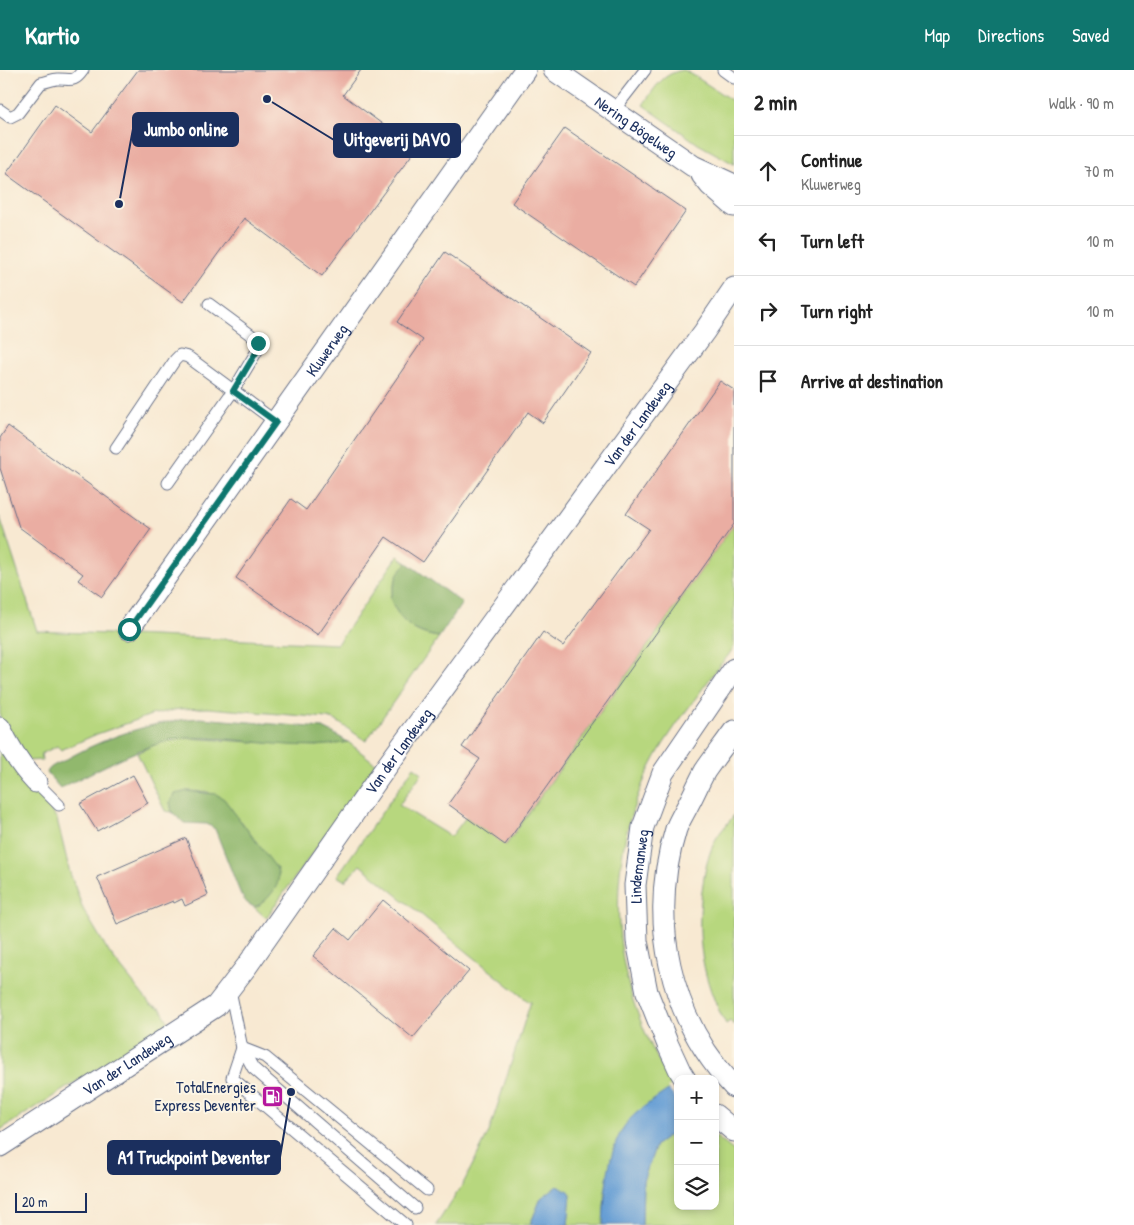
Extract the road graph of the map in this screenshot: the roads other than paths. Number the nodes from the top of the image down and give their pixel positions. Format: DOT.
graph roads {
  1 [pos="83,70"];
  2 [pos="525,70"];
  3 [pos="554,70"];
  4 [pos="645,70"];
  5 [pos="723,70"];
  6 [pos="734,78"];
  7 [pos="614,110"];
  8 [pos="1,112"];
  9 [pos="693,166"];
  10 [pos="734,185"];
  11 [pos="734,206"];
  12 [pos="734,288"];
  13 [pos="209,304"];
  14 [pos="233,391"];
  15 [pos="276,422"];
  16 [pos="116,448"];
  17 [pos="168,483"];
  18 [pos="129,629"];
  19 [pos="734,669"];
  20 [pos="0,728"];
  21 [pos="734,731"];
  22 [pos="36,782"];
  23 [pos="59,805"];
  24 [pos="230,990"];
  25 [pos="242,1048"];
  26 [pos="683,1075"];
  27 [pos="734,1086"];
  28 [pos="719,1118"];
  29 [pos="734,1131"];
  30 [pos="0,1146"];
  31 [pos="427,1190"];
  32 [pos="416,1208"];
  33 [pos="406,1225"];
  1 -- 8 [label="lane"];
  2 -- 15 [label="street, Kluwerweg"];
  3 -- 7 [label="street, Nering Bögelweg"];
  4 -- 7 [label="lane"];
  5 -- 6 [label="lane"];
  7 -- 9 [label="street, Nering Bögelweg"];
  9 -- 10 [label="street, Nering Bögelweg"];
  9 -- 11 [label="street, Nering Bögelweg"];
  12 -- 24 [label="street, Van der Landeweg"];
  13 -- 14 [label="lane"];
  14 -- 15 [label="lane"];
  14 -- 16 [label="lane"];
  14 -- 17 [label="lane"];
  15 -- 18 [label="street, Kluwerweg"];
  19 -- 26 [label="street, Lindemanweg"];
  20 -- 22 [label="street"];
  21 -- 27 [label="street, Lindemanweg"];
  22 -- 23 [label="lane"];
  24 -- 25 [label="lane"];
  24 -- 30 [label="street, Van der Landeweg"];
  25 -- 31 [label="lane"];
  25 -- 32 [label="lane"];
  25 -- 33 [label="lane"];
  28 -- 29 [label="street"];
}
